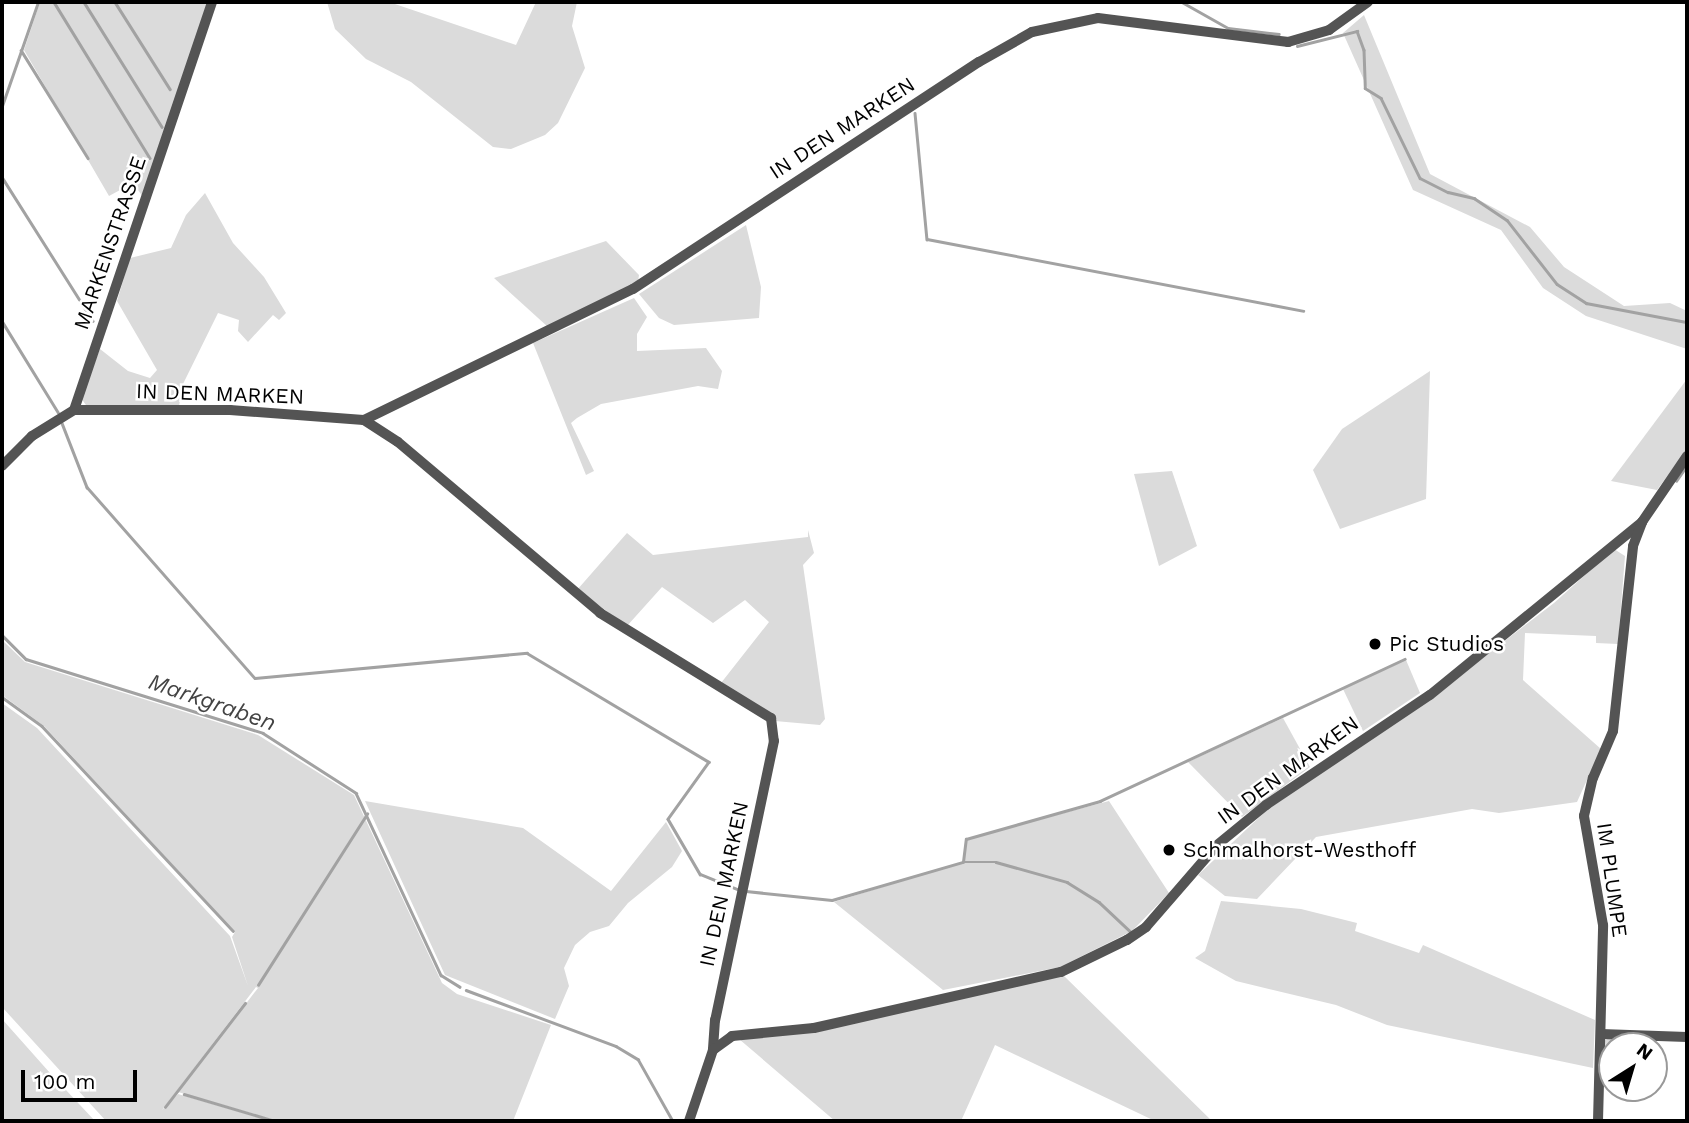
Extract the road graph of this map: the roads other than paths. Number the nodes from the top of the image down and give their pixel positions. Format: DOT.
graph roads {
  1 [pos="212,2"];
  2 [pos="1368,2"];
  3 [pos="74,410"];
  4 [pos="364,420"];
  5 [pos="1687,456"];
  6 [pos="2,466"];
  7 [pos="1642,522"];
  8 [pos="1620,538"];
  9 [pos="1633,546"];
  10 [pos="715,1020"];
  11 [pos="1601,1032"];
  12 [pos="1668,1036"];
  13 [pos="732,1037"];
  14 [pos="1687,1037"];
  15 [pos="713,1050"];
  16 [pos="1599,1102"];
  17 [pos="689,1121"];
  18 [pos="1598,1121"];
  1 -- 3 [label="street, MARKENSTRASSE"];
  2 -- 4 [label="street, IN DEN MARKEN"];
  3 -- 4 [label="street, IN DEN MARKEN"];
  3 -- 6 [label="street"];
  4 -- 10 [label="street, IN DEN MARKEN"];
  5 -- 7 [label="street, IM PLUMPE"];
  7 -- 8 [label="street, IN DEN MARKEN"];
  7 -- 9 [label="street, IM PLUMPE"];
  8 -- 9 [label="street"];
  8 -- 13 [label="street, IN DEN MARKEN"];
  9 -- 11 [label="street, IM PLUMPE"];
  10 -- 13 [label="street"];
  10 -- 15 [label="street, IN DEN MARKEN"];
  12 -- 14 [label="street"];
  13 -- 15 [label="street, IN DEN MARKEN"];
  15 -- 17 [label="street"];
  16 -- 18 [label="street, IM PLUMPE"];
}
